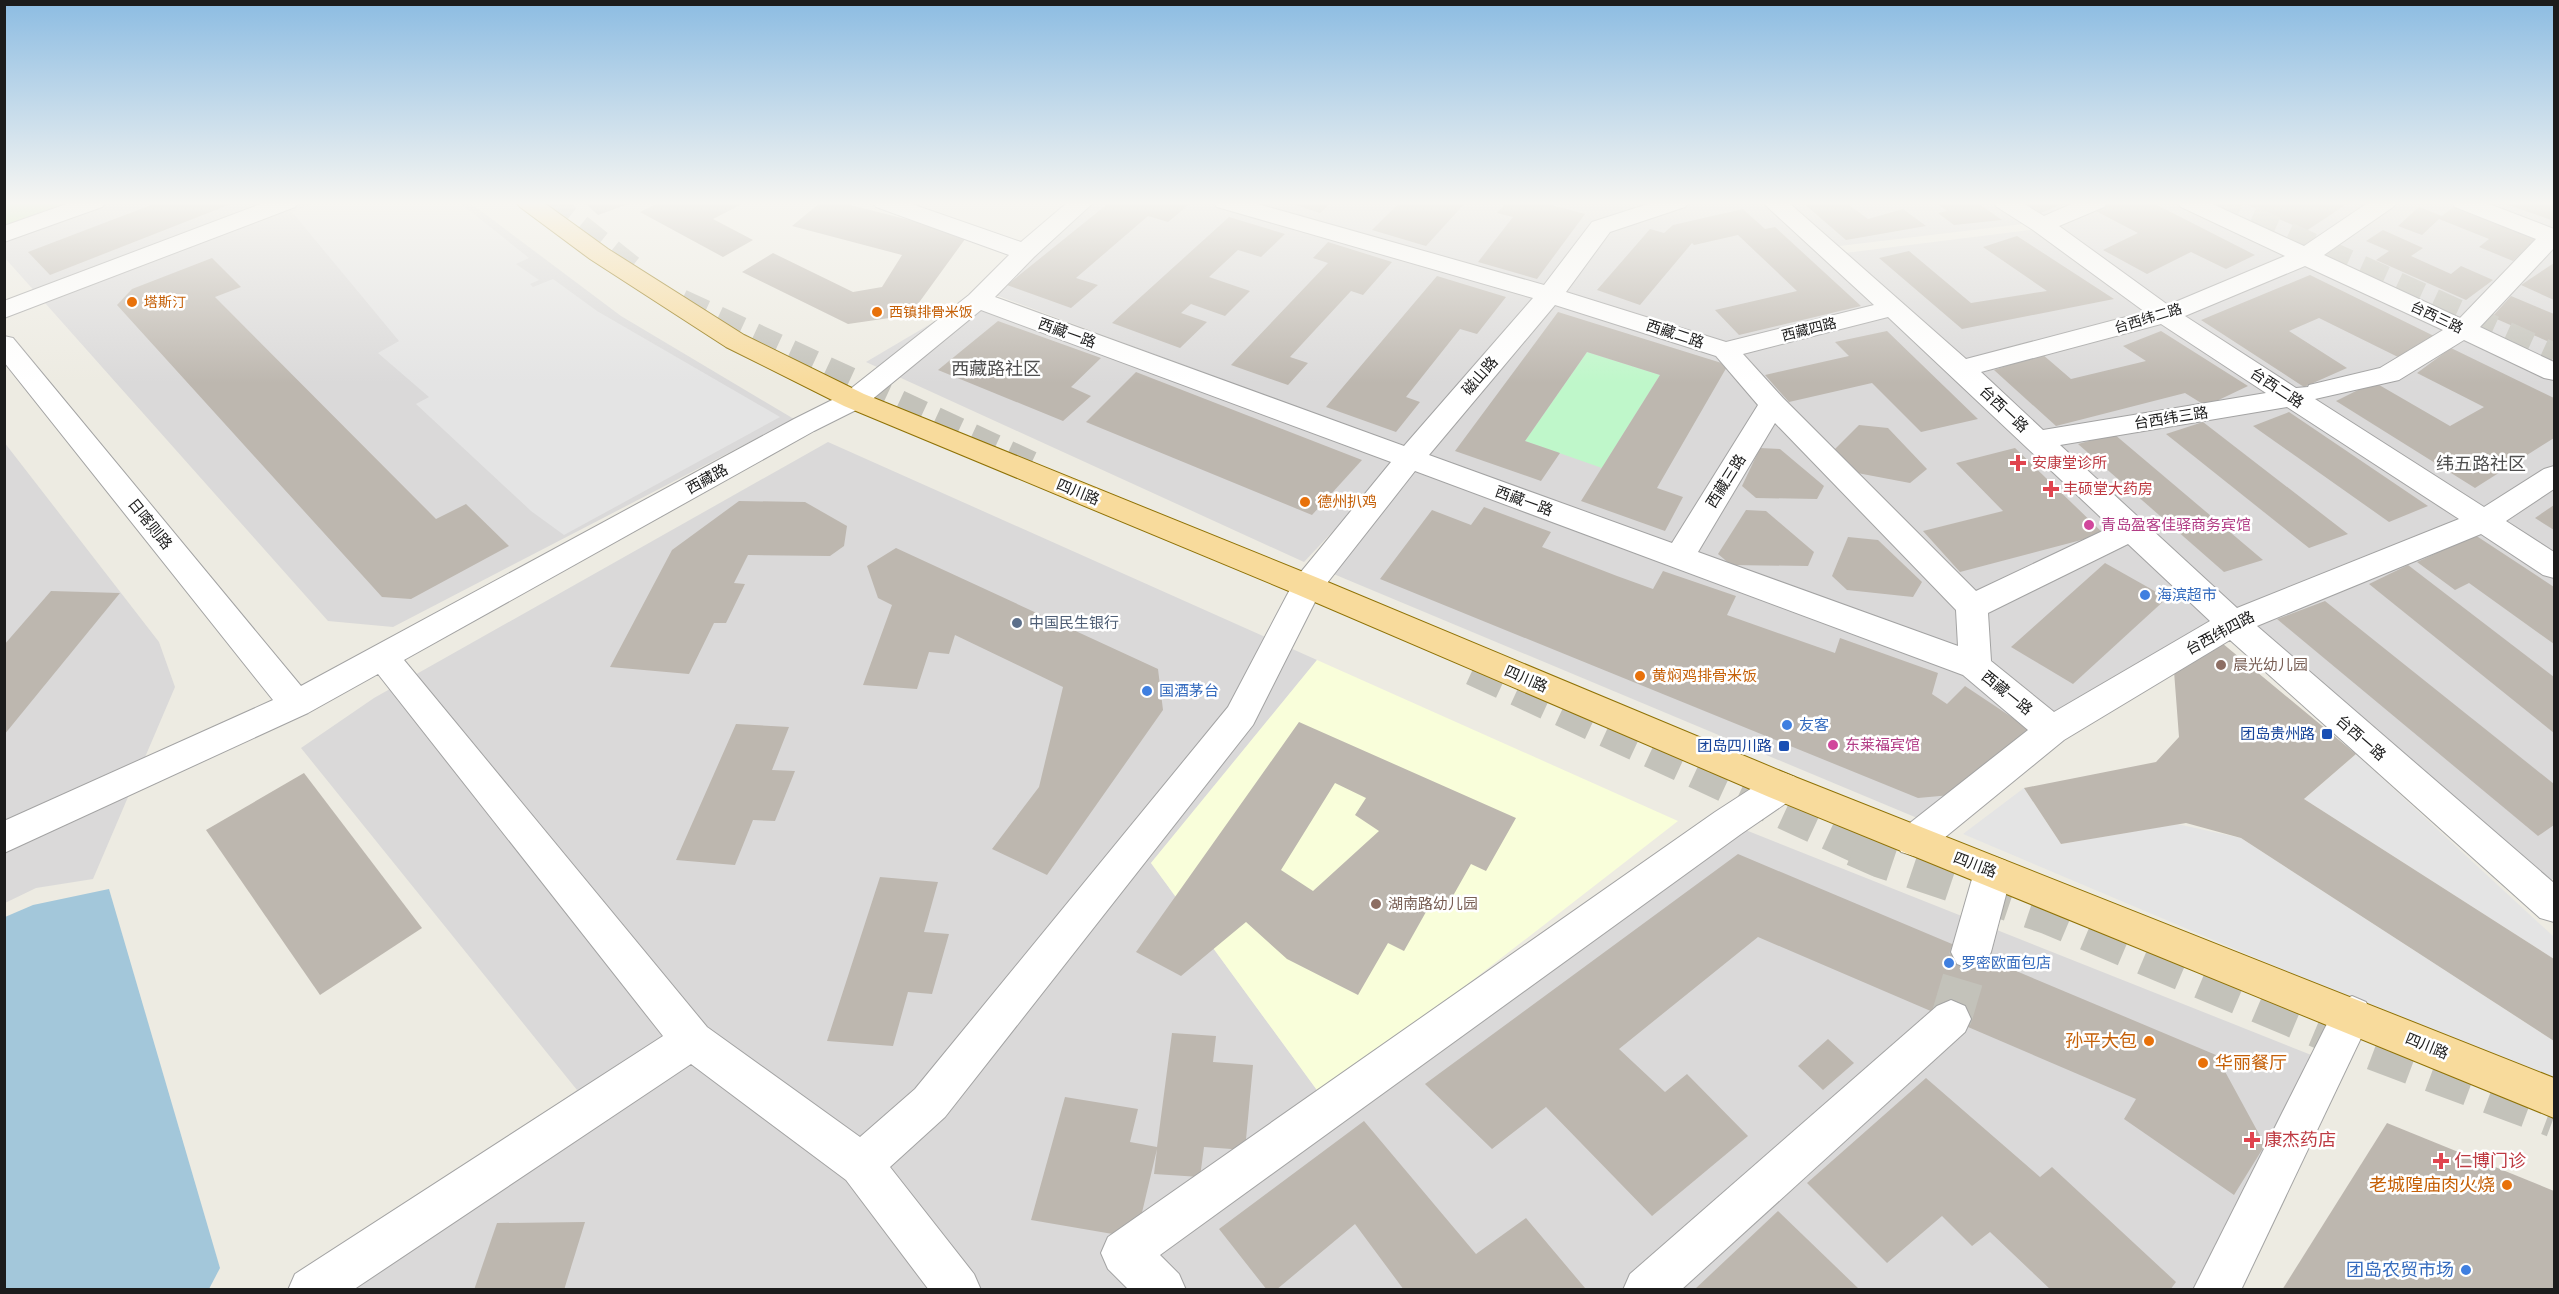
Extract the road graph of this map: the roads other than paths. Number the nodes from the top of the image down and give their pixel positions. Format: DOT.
graph roads {
  1 [pos="129,262"];
  2 [pos="612,262"];
  3 [pos="1015,262"];
  4 [pos="1436,262"];
  5 [pos="1574,262"];
  6 [pos="1841,262"];
  7 [pos="2093,262"];
  8 [pos="2292,262"];
  9 [pos="2320,262"];
  10 [pos="2528,262"];
  11 [pos="1550,295"];
  12 [pos="978,300"];
  13 [pos="1893,308"];
  14 [pos="4,310"];
  15 [pos="2165,315"];
  16 [pos="2463,330"];
  17 [pos="4,344"];
  18 [pos="1725,350"];
  19 [pos="1961,369"];
  20 [pos="2554,372"];
  21 [pos="2306,395"];
  22 [pos="854,400"];
  23 [pos="1773,404"];
  24 [pos="2036,440"];
  25 [pos="1409,459"];
  26 [pos="2554,476"];
  27 [pos="2484,521"];
  28 [pos="2132,530"];
  29 [pos="1678,557"];
  30 [pos="2554,567"];
  31 [pos="1307,586"];
  32 [pos="1972,607"];
  33 [pos="2232,623"];
  34 [pos="383,657"];
  35 [pos="1975,666"];
  36 [pos="296,704"];
  37 [pos="2052,730"];
  38 [pos="1782,787"];
  39 [pos="4,838"];
  40 [pos="1914,842"];
  41 [pos="1993,872"];
  42 [pos="2554,904"];
  43 [pos="1971,952"];
  44 [pos="2352,1015"];
  45 [pos="1951,1019"];
  46 [pos="692,1040"];
  47 [pos="2554,1098"];
  48 [pos="861,1165"];
  49 [pos="311,1290"];
  50 [pos="958,1290"];
  51 [pos="1163,1290"];
  52 [pos="1646,1290"];
  53 [pos="2216,1290"];
  1 -- 14 [label="street"];
  2 -- 22 [label="main road, 四川路"];
  3 -- 12 [label="street, 西藏路"];
  4 -- 11 [label="street, 西藏二路"];
  5 -- 11 [label="street, 磁山路"];
  6 -- 13 [label="street, 台西一路"];
  7 -- 15 [label="street, 台西二路"];
  8 -- 15 [label="street, 台西纬二路"];
  9 -- 16 [label="street, 台西三路"];
  10 -- 16 [label="street, 台西纬三路"];
  11 -- 18 [label="street, 西藏二路"];
  11 -- 25 [label="street, 磁山路"];
  12 -- 22 [label="street, 西藏路"];
  12 -- 25 [label="street, 西藏一路"];
  13 -- 18 [label="street, 西藏四路"];
  13 -- 19 [label="street, 台西一路"];
  15 -- 19 [label="street, 台西纬二路"];
  15 -- 21 [label="street, 台西二路"];
  16 -- 20 [label="street, 台西三路"];
  16 -- 21 [label="street, 台西纬三路"];
  17 -- 36 [label="street, 日喀则路"];
  18 -- 23 [label="street, 西藏二路"];
  19 -- 24 [label="street, 台西一路"];
  21 -- 24 [label="street, 台西纬三路"];
  21 -- 27 [label="street, 台西二路"];
  22 -- 31 [label="main road, 四川路"];
  22 -- 34 [label="street, 西藏路"];
  23 -- 29 [label="street, 西藏三路"];
  23 -- 32 [label="street, 西藏二路"];
  24 -- 28 [label="street, 台西一路"];
  25 -- 29 [label="street, 西藏一路"];
  25 -- 31 [label="street, 磁山路"];
  26 -- 27 [label="street, 台西纬四路"];
  27 -- 30 [label="street, 台西二路"];
  27 -- 33 [label="street, 台西纬四路"];
  28 -- 32 [label="street"];
  28 -- 33 [label="street, 台西一路"];
  29 -- 35 [label="street, 西藏一路"];
  31 -- 38 [label="main road, 四川路"];
  31 -- 48 [label="street, 磁山路"];
  32 -- 35 [label="street"];
  33 -- 37 [label="street, 台西纬四路"];
  33 -- 42 [label="street, 台西一路"];
  34 -- 36 [label="street, 西藏路"];
  34 -- 46 [label="street"];
  35 -- 37 [label="street, 西藏一路"];
  36 -- 39 [label="street, 西藏路"];
  37 -- 40 [label="street, 台西纬四路"];
  38 -- 40 [label="main road, 四川路"];
  38 -- 51 [label="street"];
  40 -- 41 [label="main road, 四川路"];
  41 -- 43 [label="street"];
  41 -- 44 [label="main road, 四川路"];
  44 -- 47 [label="main road, 四川路"];
  44 -- 53 [label="street"];
  45 -- 52 [label="street"];
  46 -- 48 [label="street"];
  46 -- 49 [label="street"];
  48 -- 50 [label="street"];
}
